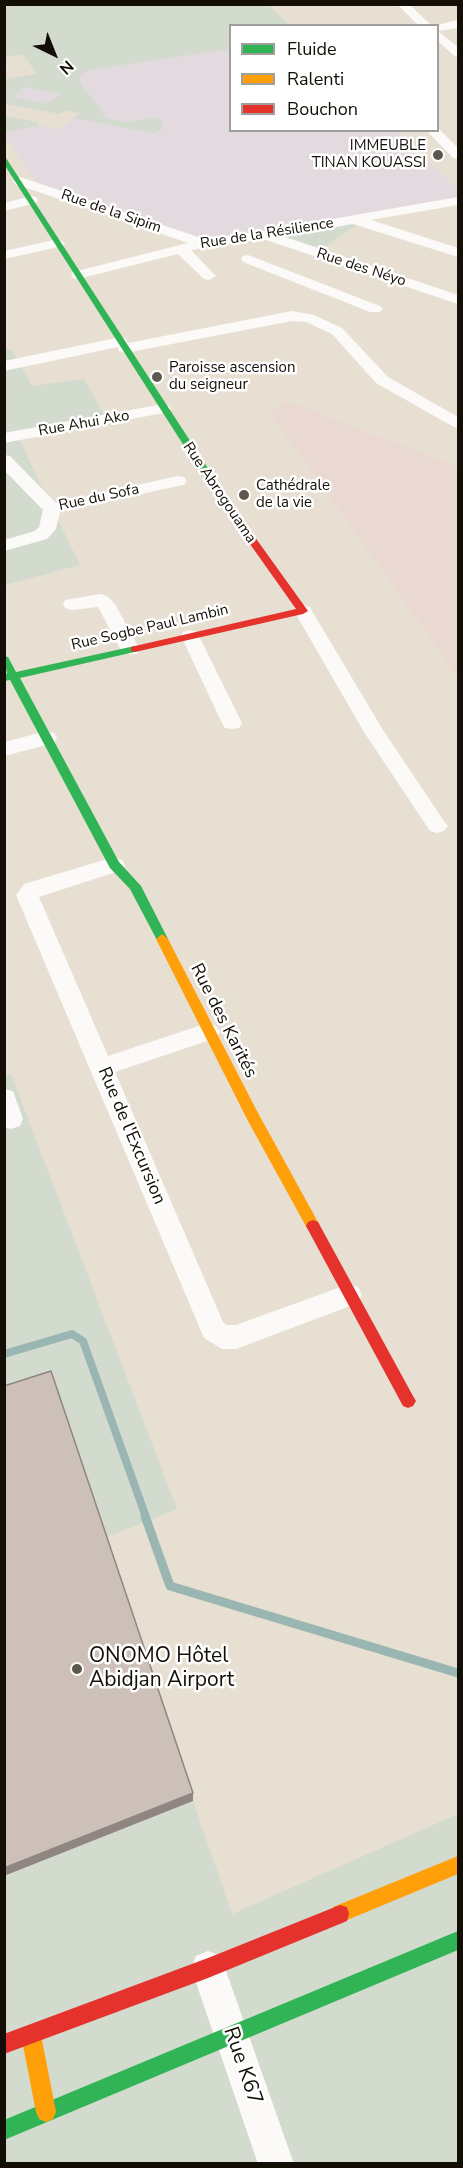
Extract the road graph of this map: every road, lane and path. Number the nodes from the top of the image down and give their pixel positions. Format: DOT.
graph roads {
  1 [pos="402,4"];
  2 [pos="424,24"];
  3 [pos="459,24"];
  4 [pos="439,27"];
  5 [pos="439,36"];
  6 [pos="459,53"];
  7 [pos="434,132"];
  8 [pos="459,155"];
  9 [pos="4,158"];
  10 [pos="20,181"];
  11 [pos="31,200"];
  12 [pos="459,201"];
  13 [pos="4,207"];
  14 [pos="354,219"];
  15 [pos="264,235"];
  16 [pos="58,243"];
  17 [pos="202,243"];
  18 [pos="182,249"];
  19 [pos="459,253"];
  20 [pos="4,255"];
  21 [pos="248,259"];
  22 [pos="78,275"];
  23 [pos="209,276"];
  24 [pos="459,300"];
  25 [pos="337,331"];
  26 [pos="123,345"];
  27 [pos="4,366"];
  28 [pos="163,409"];
  29 [pos="459,423"];
  30 [pos="4,438"];
  31 [pos="4,460"];
  32 [pos="178,481"];
  33 [pos="52,509"];
  34 [pos="4,546"];
  35 [pos="72,604"];
  36 [pos="303,611"];
  37 [pos="190,636"];
  38 [pos="130,650"];
  39 [pos="4,659"];
  40 [pos="9,677"];
  41 [pos="232,723"];
  42 [pos="47,738"];
  43 [pos="4,749"];
  44 [pos="437,826"];
  45 [pos="114,865"];
  46 [pos="208,1032"];
  47 [pos="102,1067"];
  48 [pos="348,1295"];
  49 [pos="408,1401"];
  50 [pos="459,1865"];
  51 [pos="459,1941"];
  52 [pos="208,1968"];
  53 [pos="31,2034"];
  54 [pos="231,2034"];
  55 [pos="4,2043"];
  56 [pos="46,2112"];
  57 [pos="4,2130"];
  58 [pos="276,2163"];
  1 -- 2 [label="street"];
  3 -- 4 [label="street"];
  5 -- 6 [label="street"];
  7 -- 8 [label="street"];
  9 -- 10 [label="street, Rue Abrogouama"];
  10 -- 11 [label="street, Rue Abrogouama"];
  10 -- 17 [label="street, Rue de la Sipim"];
  11 -- 13 [label="street"];
  11 -- 16 [label="street, Rue Abrogouama"];
  12 -- 14 [label="street, Rue de la Résilience"];
  14 -- 15 [label="street, Rue de la Résilience"];
  14 -- 19 [label="street"];
  15 -- 17 [label="street, Rue de la Résilience"];
  15 -- 24 [label="street, Rue des Néyo"];
  16 -- 20 [label="street"];
  16 -- 22 [label="street, Rue Abrogouama"];
  17 -- 18 [label="street, Rue de la Résilience"];
  18 -- 22 [label="street, Rue de la Résilience"];
  18 -- 23 [label="street"];
  21 -- 25 [label="street"];
  22 -- 26 [label="street, Rue Abrogouama"];
  25 -- 26 [label="street"];
  25 -- 29 [label="street"];
  26 -- 27 [label="street"];
  26 -- 28 [label="street, Rue Abrogouama"];
  28 -- 30 [label="street, Rue Ahui Ako"];
  28 -- 36 [label="street, Rue Abrogouama"];
  31 -- 33 [label="street, Rue du Sofa"];
  32 -- 33 [label="street, Rue du Sofa"];
  33 -- 34 [label="street"];
  35 -- 38 [label="street"];
  36 -- 37 [label="street, Rue Sogbe Paul Lambin"];
  36 -- 44 [label="street, Rue Abrogouama"];
  37 -- 38 [label="street, Rue Sogbe Paul Lambin"];
  37 -- 41 [label="street"];
  38 -- 40 [label="street, Rue Sogbe Paul Lambin"];
  39 -- 40 [label="street, Rue des Karités"];
  40 -- 42 [label="street, Rue des Karités"];
  42 -- 43 [label="street"];
  42 -- 45 [label="street, Rue des Karités"];
  45 -- 46 [label="street, Rue des Karités"];
  45 -- 47 [label="street, Rue de l'Excursion"];
  46 -- 47 [label="street"];
  46 -- 48 [label="street, Rue des Karités"];
  47 -- 48 [label="street, Rue de l'Excursion"];
  48 -- 49 [label="street, Rue des Karités"];
  50 -- 52 [label="street"];
  51 -- 54 [label="street"];
  52 -- 53 [label="street"];
  52 -- 54 [label="street, Rue K67"];
  53 -- 55 [label="street"];
  53 -- 56 [label="street"];
  54 -- 56 [label="street"];
  54 -- 58 [label="street, Rue K67"];
  56 -- 57 [label="street"];
}
